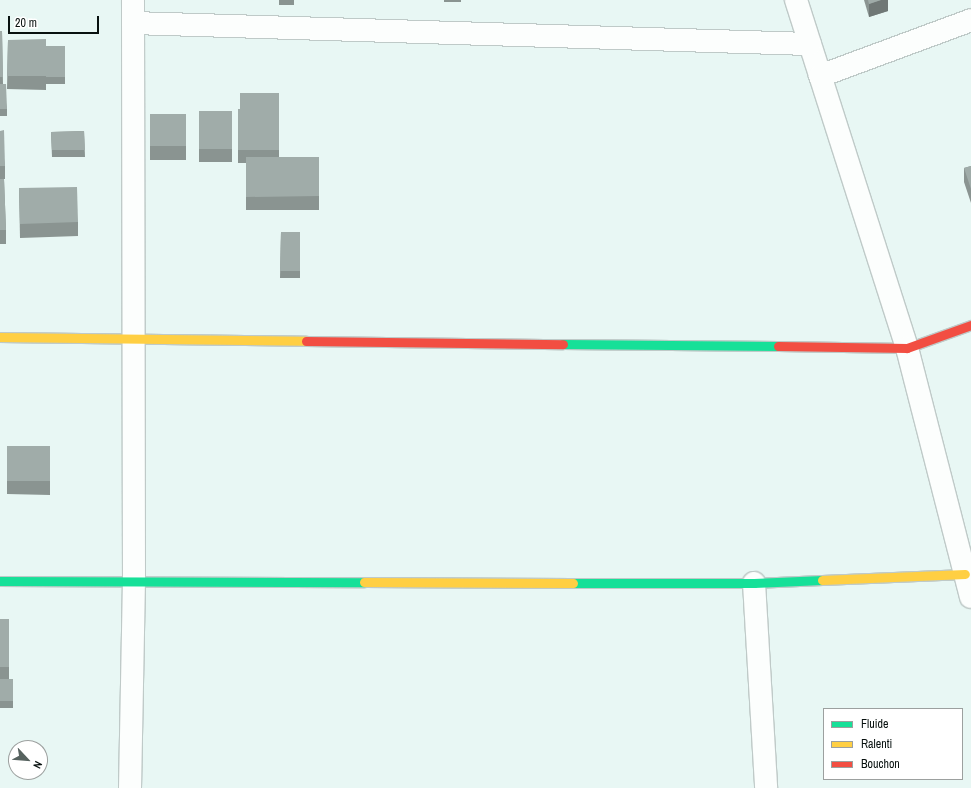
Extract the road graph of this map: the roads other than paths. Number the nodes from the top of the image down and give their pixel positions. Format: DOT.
graph roads {
  1 [pos="132,0"];
  2 [pos="796,0"];
  3 [pos="971,20"];
  4 [pos="133,23"];
  5 [pos="810,44"];
  6 [pos="820,76"];
  7 [pos="971,325"];
  8 [pos="0,337"];
  9 [pos="134,338"];
  10 [pos="907,348"];
  11 [pos="965,574"];
  12 [pos="0,581"];
  13 [pos="134,582"];
  14 [pos="754,583"];
  15 [pos="971,597"];
  16 [pos="130,788"];
  17 [pos="766,788"];
  1 -- 4 [label="street"];
  2 -- 5 [label="street"];
  3 -- 6 [label="street"];
  4 -- 5 [label="street"];
  4 -- 9 [label="street"];
  5 -- 6 [label="street"];
  6 -- 10 [label="street"];
  7 -- 10 [label="street"];
  8 -- 9 [label="street"];
  9 -- 10 [label="street"];
  9 -- 13 [label="street"];
  10 -- 11 [label="street"];
  11 -- 14 [label="street"];
  11 -- 15 [label="street"];
  12 -- 13 [label="street"];
  13 -- 14 [label="street"];
  13 -- 16 [label="street"];
  14 -- 17 [label="street"];
}
